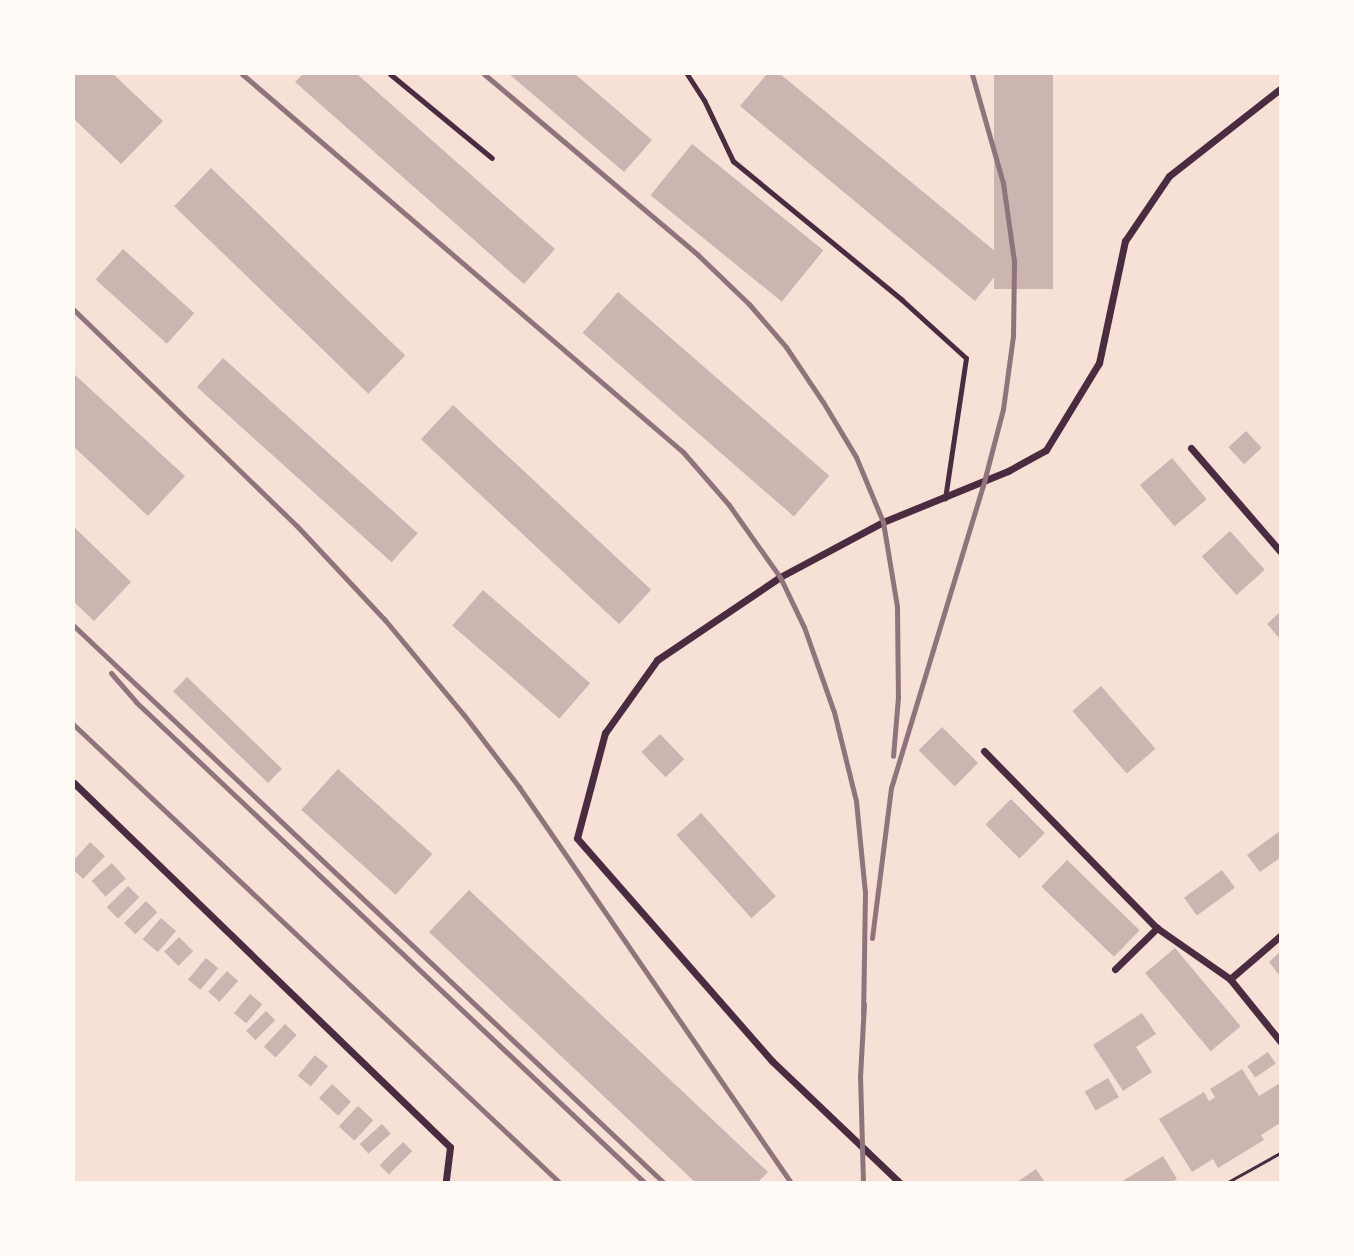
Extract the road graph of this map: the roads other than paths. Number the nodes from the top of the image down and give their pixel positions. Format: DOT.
graph roads {
  1 [pos="390,74"];
  2 [pos="687,74"];
  3 [pos="1280,89"];
  4 [pos="492,158"];
  5 [pos="1191,448"];
  6 [pos="944,498"];
  7 [pos="1280,551"];
  8 [pos="984,751"];
  9 [pos="74,783"];
  10 [pos="1157,928"];
  11 [pos="1280,936"];
  12 [pos="1115,969"];
  13 [pos="1230,979"];
  14 [pos="1280,1041"];
  15 [pos="446,1182"];
  16 [pos="899,1182"];
  1 -- 4 [label="lane"];
  2 -- 6 [label="lane"];
  3 -- 6 [label="street"];
  5 -- 7 [label="street"];
  6 -- 16 [label="street"];
  8 -- 10 [label="street"];
  9 -- 15 [label="street"];
  10 -- 12 [label="street"];
  10 -- 13 [label="street"];
  11 -- 13 [label="street"];
  13 -- 14 [label="street"];
}
